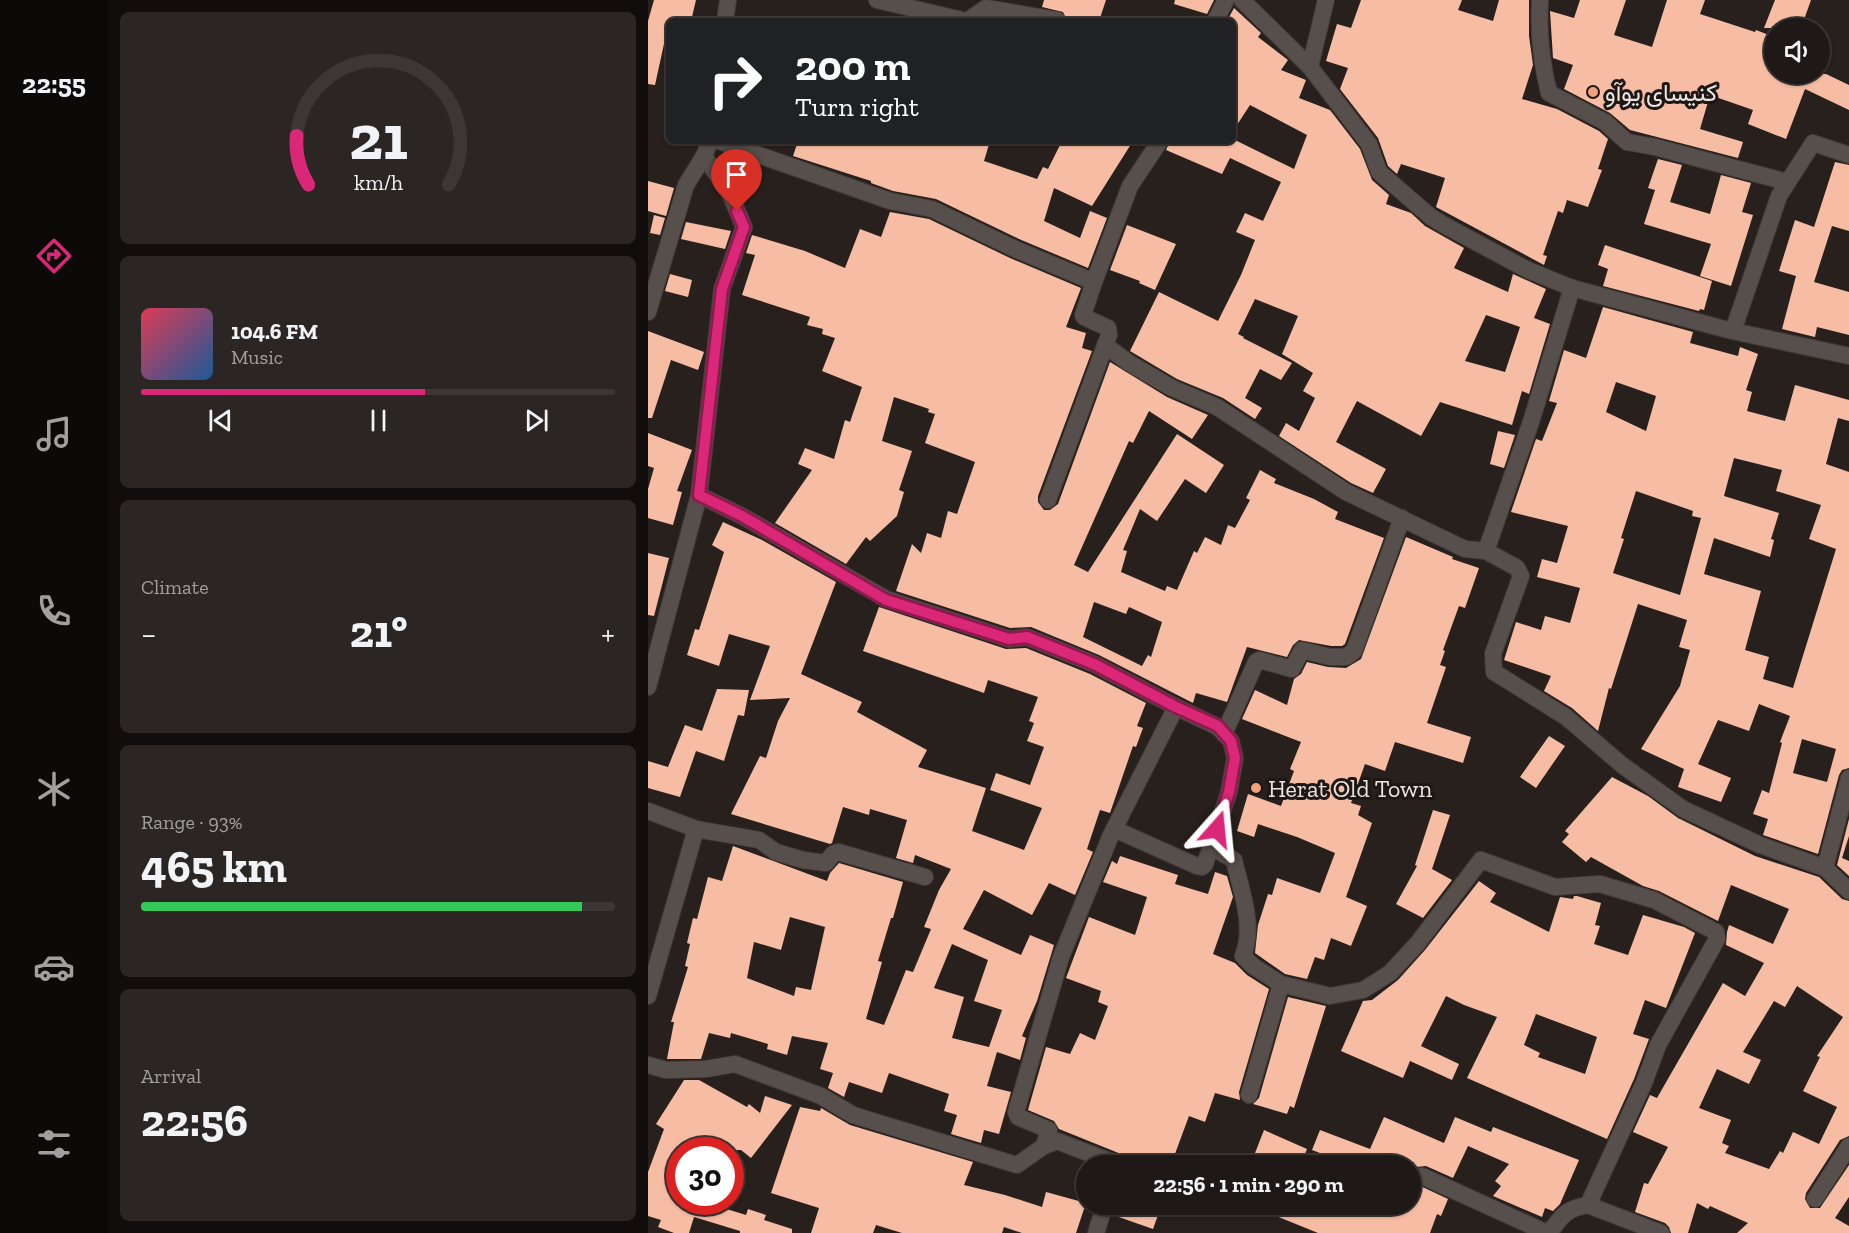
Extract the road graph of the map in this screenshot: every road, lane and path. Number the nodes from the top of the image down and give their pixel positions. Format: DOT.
graph roads {
  1 [pos="728,0"];
  2 [pos="877,0"];
  3 [pos="1226,0"];
  4 [pos="1242,0"];
  5 [pos="1326,0"];
  6 [pos="1540,0"];
  7 [pos="725,18"];
  8 [pos="953,18"];
  9 [pos="971,18"];
  10 [pos="1045,18"];
  11 [pos="1217,18"];
  12 [pos="1310,67"];
  13 [pos="728,144"];
  14 [pos="1158,144"];
  15 [pos="707,148"];
  16 [pos="1849,155"];
  17 [pos="1787,182"];
  18 [pos="1094,282"];
  19 [pos="1572,288"];
  20 [pos="648,312"];
  21 [pos="1733,331"];
  22 [pos="1105,345"];
  23 [pos="1849,356"];
  24 [pos="699,495"];
  25 [pos="1048,500"];
  26 [pos="1402,518"];
  27 [pos="1486,550"];
  28 [pos="648,687"];
  29 [pos="1176,707"];
  30 [pos="1224,734"];
  31 [pos="1849,778"];
  32 [pos="648,811"];
  33 [pos="696,829"];
  34 [pos="1114,829"];
  35 [pos="1211,847"];
  36 [pos="1825,867"];
  37 [pos="925,877"];
  38 [pos="1849,891"];
  39 [pos="1281,984"];
  40 [pos="648,996"];
  41 [pos="648,1065"];
  42 [pos="1249,1095"];
  43 [pos="1044,1146"];
  44 [pos="1849,1146"];
  45 [pos="1094,1155"];
  46 [pos="1422,1176"];
  47 [pos="1815,1199"];
  48 [pos="1588,1205"];
  49 [pos="1102,1215"];
  50 [pos="1096,1233"];
  51 [pos="1548,1233"];
  52 [pos="1661,1233"];
  1 -- 7 [label="street"];
  2 -- 8 [label="street"];
  3 -- 11 [label="street"];
  4 -- 12 [label="street"];
  5 -- 12 [label="street"];
  6 -- 17 [label="street"];
  9 -- 10 [label="street"];
  12 -- 19 [label="street"];
  13 -- 18 [label="street"];
  14 -- 18 [label="street"];
  15 -- 20 [label="street"];
  15 -- 24 [label="street"];
  16 -- 17 [label="street"];
  17 -- 21 [label="street"];
  18 -- 22 [label="street"];
  19 -- 21 [label="street"];
  19 -- 27 [label="street"];
  21 -- 23 [label="street"];
  22 -- 25 [label="street"];
  22 -- 26 [label="street"];
  24 -- 28 [label="street"];
  24 -- 29 [label="street"];
  26 -- 27 [label="street"];
  26 -- 30 [label="street"];
  27 -- 36 [label="street"];
  29 -- 30 [label="street"];
  29 -- 34 [label="street"];
  30 -- 35 [label="street"];
  31 -- 36 [label="street"];
  32 -- 33 [label="street"];
  33 -- 37 [label="street"];
  33 -- 40 [label="street"];
  34 -- 35 [label="street"];
  34 -- 43 [label="street"];
  35 -- 39 [label="street"];
  36 -- 38 [label="street"];
  39 -- 42 [label="street"];
  39 -- 48 [label="street"];
  41 -- 43 [label="street"];
  43 -- 45 [label="street"];
  44 -- 47 [label="street"];
  46 -- 51 [label="street"];
  48 -- 51 [label="street"];
  48 -- 52 [label="street"];
  49 -- 50 [label="street"];
}
